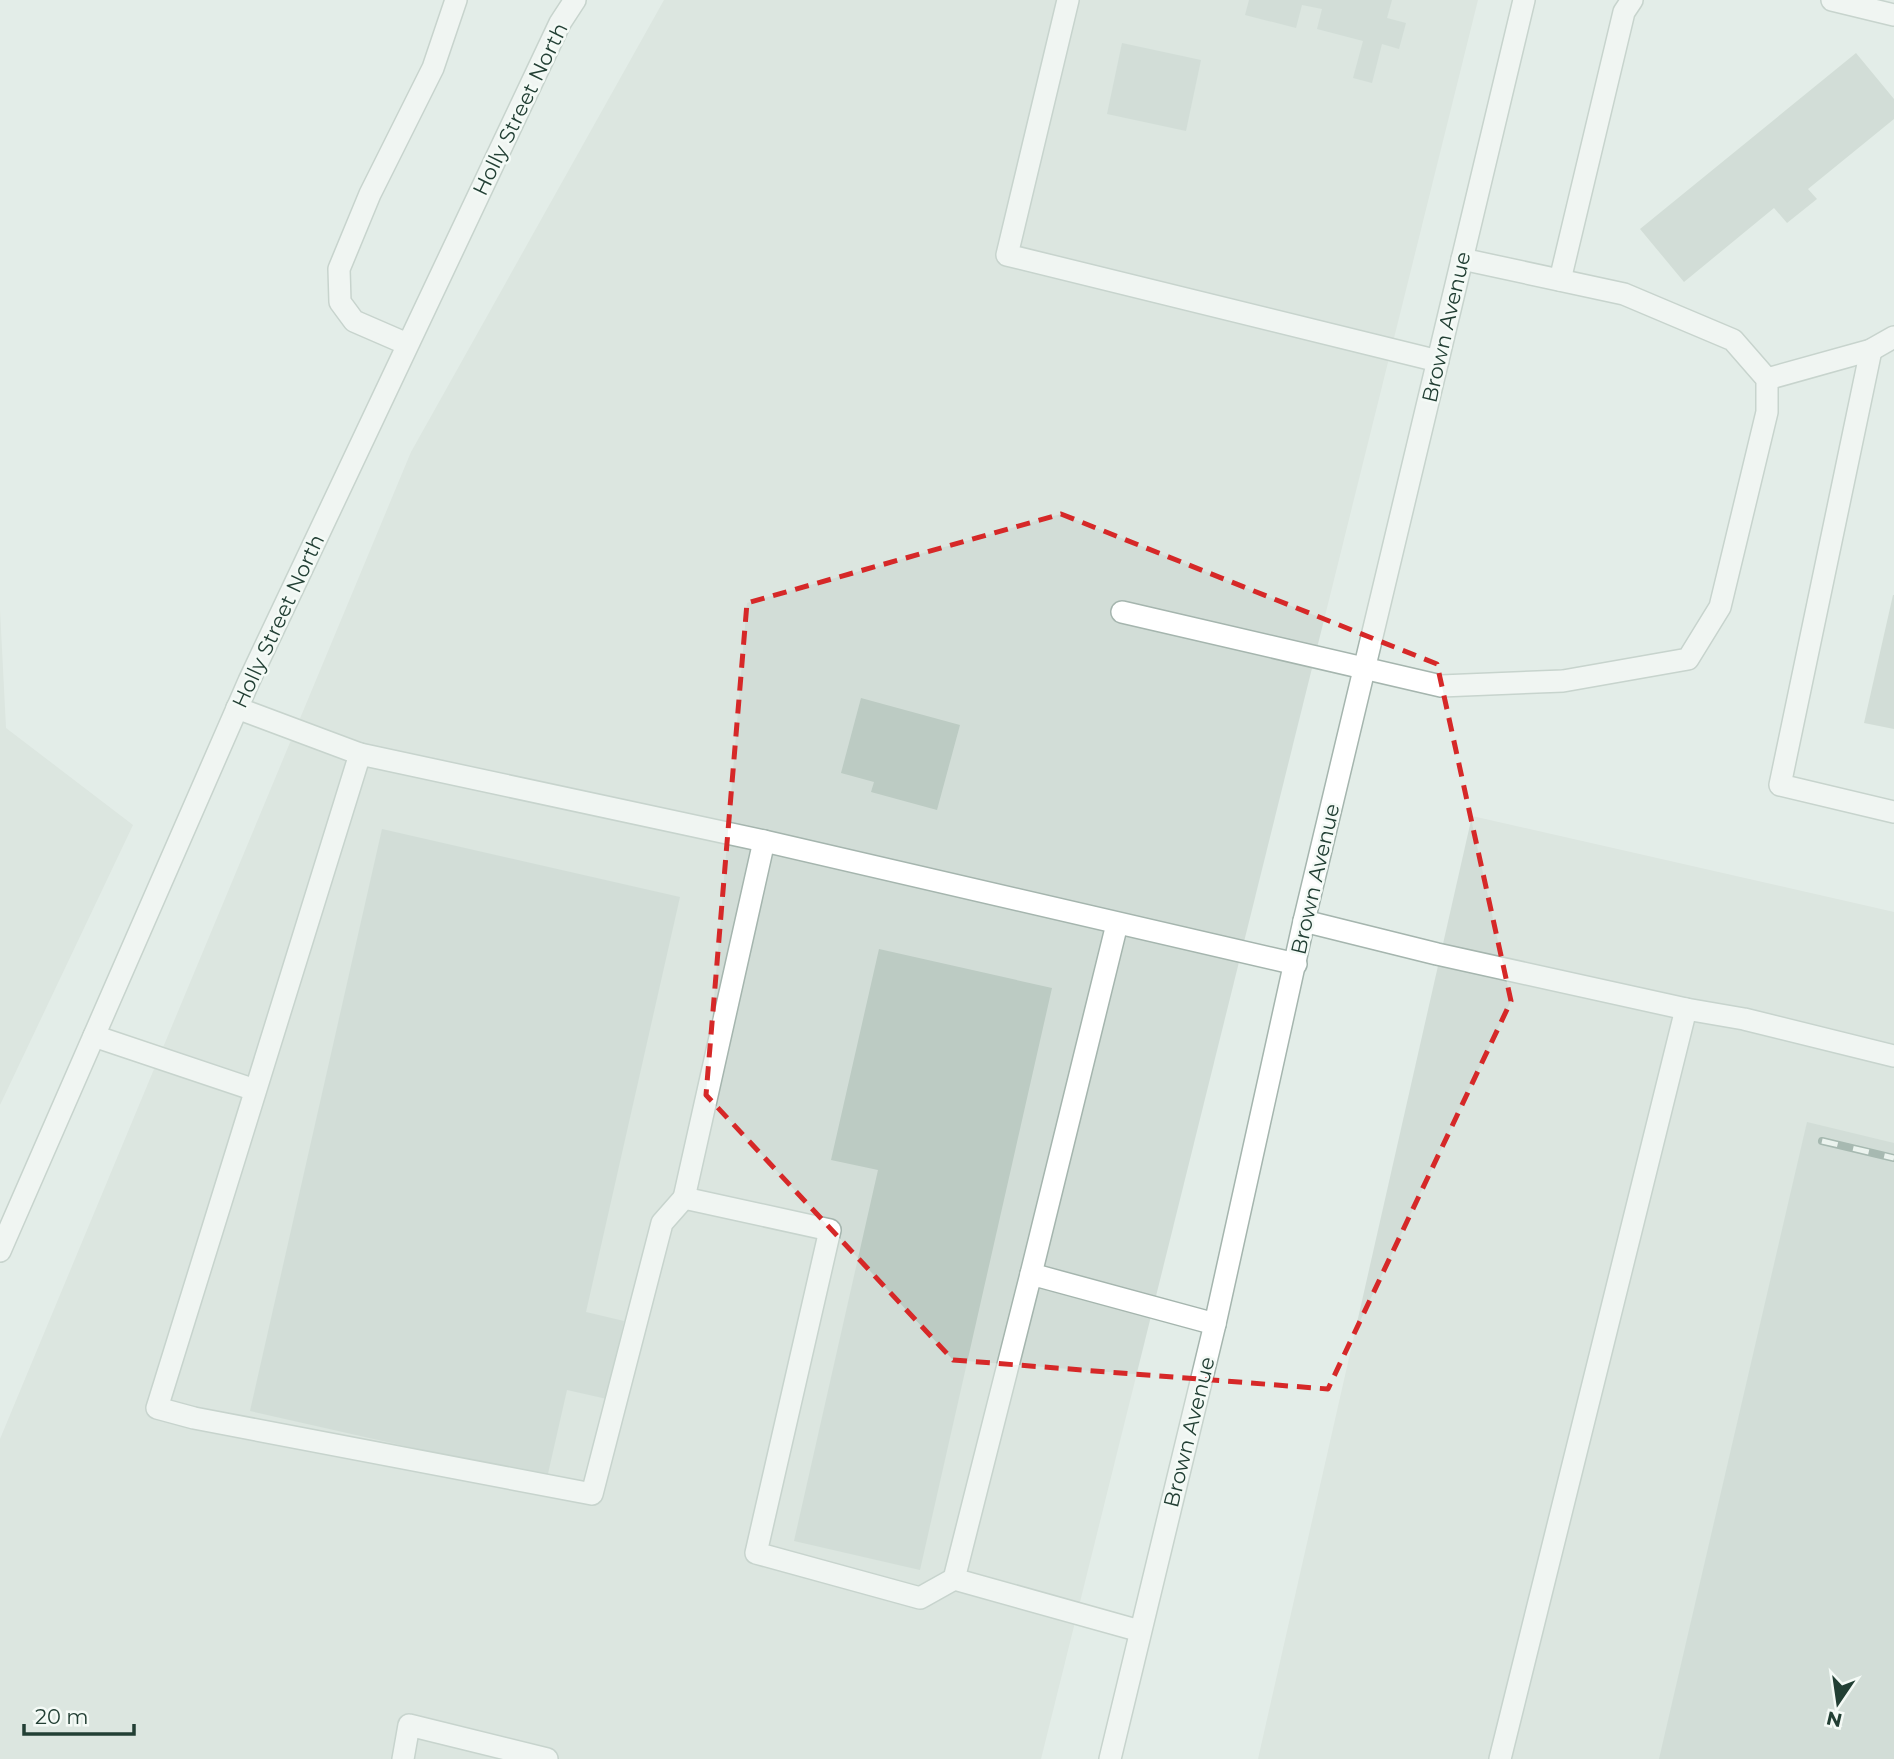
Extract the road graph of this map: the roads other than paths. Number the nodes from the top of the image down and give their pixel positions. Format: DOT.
graph roads {
  1 [pos="456,0"];
  2 [pos="575,0"];
  3 [pos="1068,0"];
  4 [pos="1524,0"];
  5 [pos="1632,0"];
  6 [pos="1832,0"];
  7 [pos="1894,15"];
  8 [pos="1462,259"];
  9 [pos="1560,280"];
  10 [pos="1894,337"];
  11 [pos="407,344"];
  12 [pos="1871,350"];
  13 [pos="1438,361"];
  14 [pos="1767,379"];
  15 [pos="1122,612"];
  16 [pos="1365,669"];
  17 [pos="237,708"];
  18 [pos="360,754"];
  19 [pos="1894,812"];
  20 [pos="764,841"];
  21 [pos="1304,921"];
  22 [pos="1117,924"];
  23 [pos="1296,964"];
  24 [pos="1686,1009"];
  25 [pos="94,1036"];
  26 [pos="1894,1056"];
  27 [pos="256,1090"];
  28 [pos="684,1198"];
  29 [pos="0,1251"];
  30 [pos="1031,1275"];
  31 [pos="1215,1324"];
  32 [pos="954,1579"];
  33 [pos="1140,1631"];
  34 [pos="403,1759"];
  35 [pos="547,1759"];
  36 [pos="1110,1759"];
  37 [pos="1500,1759"];
  1 -- 11 [label="street"];
  2 -- 11 [label="street, Holly Street North"];
  3 -- 13 [label="street"];
  4 -- 8 [label="street, Brown Avenue"];
  5 -- 9 [label="street"];
  6 -- 7 [label="street"];
  8 -- 9 [label="street"];
  8 -- 13 [label="street, Brown Avenue"];
  9 -- 14 [label="street"];
  10 -- 12 [label="street"];
  11 -- 17 [label="street, Holly Street North"];
  12 -- 14 [label="street"];
  12 -- 19 [label="street"];
  13 -- 16 [label="street, Brown Avenue"];
  14 -- 16 [label="street"];
  15 -- 16 [label="street"];
  16 -- 21 [label="street, Brown Avenue"];
  17 -- 18 [label="street"];
  17 -- 25 [label="street, Holly Street North"];
  18 -- 20 [label="street"];
  18 -- 27 [label="street"];
  20 -- 22 [label="street"];
  20 -- 28 [label="street"];
  21 -- 23 [label="street, Brown Avenue"];
  21 -- 24 [label="street"];
  22 -- 23 [label="street"];
  22 -- 30 [label="street"];
  23 -- 31 [label="street, Brown Avenue"];
  24 -- 26 [label="street"];
  24 -- 37 [label="street"];
  25 -- 27 [label="street"];
  25 -- 29 [label="street, Holly Street North"];
  27 -- 28 [label="street"];
  28 -- 32 [label="street"];
  30 -- 31 [label="street"];
  30 -- 32 [label="street"];
  31 -- 33 [label="street, Brown Avenue"];
  32 -- 33 [label="street"];
  33 -- 36 [label="street, Brown Avenue"];
  34 -- 35 [label="street"];
}
